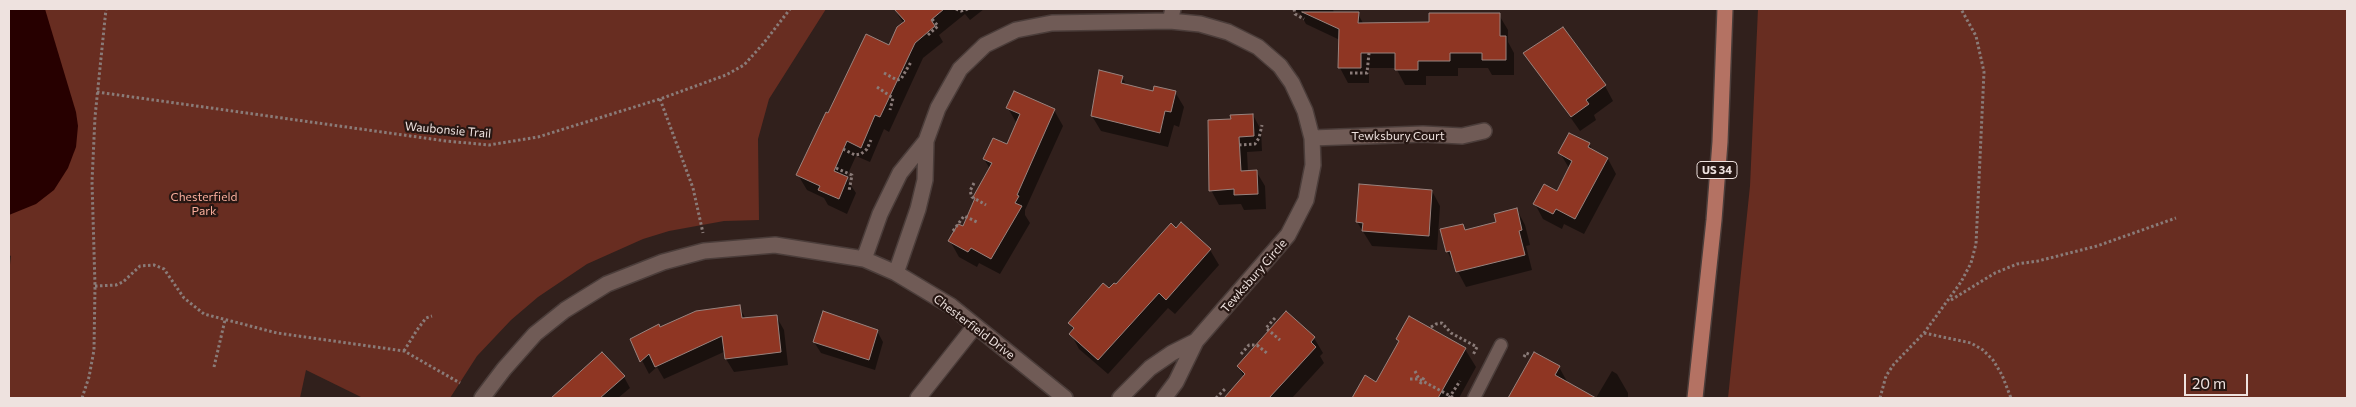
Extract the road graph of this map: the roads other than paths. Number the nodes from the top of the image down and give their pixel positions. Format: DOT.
graph roads {
  1 [pos="1725,9"];
  2 [pos="1171,15"];
  3 [pos="1484,131"];
  4 [pos="1312,138"];
  5 [pos="926,141"];
  6 [pos="864,259"];
  7 [pos="896,273"];
  8 [pos="975,326"];
  9 [pos="1196,341"];
  10 [pos="1501,345"];
  11 [pos="482,398"];
  12 [pos="918,398"];
  13 [pos="1065,398"];
  14 [pos="1120,398"];
  15 [pos="1164,398"];
  16 [pos="1474,398"];
  17 [pos="1695,398"];
  1 -- 17 [label="main road, US 34"];
  2 -- 4 [label="street, Tewksbury Circle"];
  2 -- 5 [label="street, Tewksbury Circle"];
  3 -- 4 [label="street, Tewksbury Court"];
  4 -- 9 [label="street, Tewksbury Circle"];
  5 -- 6 [label="street, Tewksbury Circle"];
  5 -- 7 [label="street, Tewksbury Circle"];
  6 -- 7 [label="street, Chesterfield Drive"];
  6 -- 11 [label="street, Chesterfield Drive"];
  7 -- 8 [label="street, Chesterfield Drive"];
  8 -- 12 [label="street"];
  8 -- 13 [label="street, Chesterfield Drive"];
  9 -- 14 [label="street, Tewksbury Circle"];
  9 -- 15 [label="street, Tewksbury Circle"];
  10 -- 16 [label="lane"];
}
